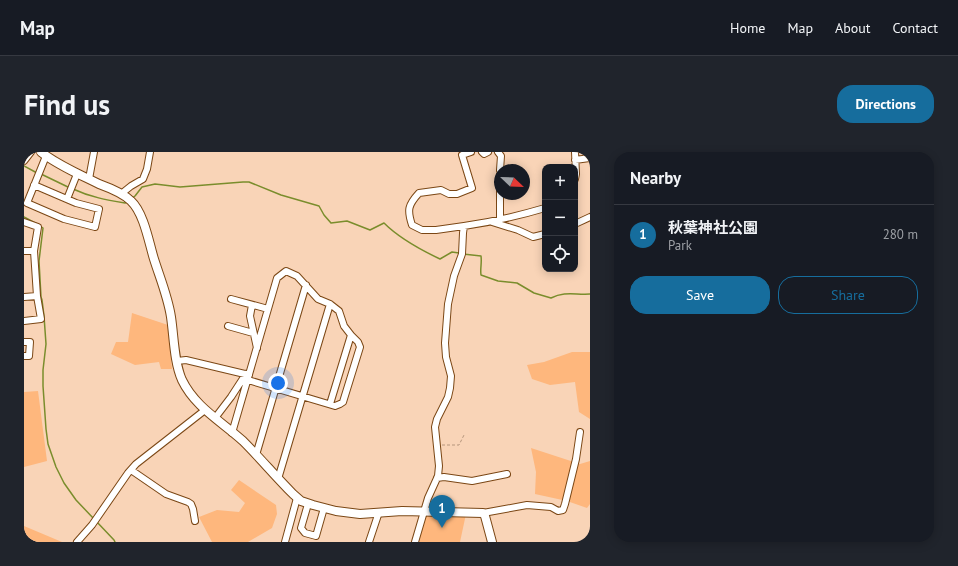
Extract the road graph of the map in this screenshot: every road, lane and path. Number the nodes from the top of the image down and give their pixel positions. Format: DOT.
graph roads {
  1 [pos="31,152"];
  2 [pos="94,152"];
  3 [pos="150,152"];
  4 [pos="471,152"];
  5 [pos="482,152"];
  6 [pos="488,152"];
  7 [pos="498,152"];
  8 [pos="575,152"];
  9 [pos="44,154"];
  10 [pos="590,158"];
  11 [pos="575,160"];
  12 [pos="24,161"];
  13 [pos="500,164"];
  14 [pos="575,164"];
  15 [pos="77,174"];
  16 [pos="89,179"];
  17 [pos="34,185"];
  18 [pos="121,194"];
  19 [pos="67,199"];
  20 [pos="500,200"];
  21 [pos="542,209"];
  22 [pos="590,217"];
  23 [pos="500,220"];
  24 [pos="24,222"];
  25 [pos="492,222"];
  26 [pos="578,223"];
  27 [pos="464,226"];
  28 [pos="542,235"];
  29 [pos="24,251"];
  30 [pos="34,251"];
  31 [pos="306,285"];
  32 [pos="37,296"];
  33 [pos="24,297"];
  34 [pos="231,299"];
  35 [pos="330,304"];
  36 [pos="252,305"];
  37 [pos="268,310"];
  38 [pos="24,321"];
  39 [pos="228,326"];
  40 [pos="253,333"];
  41 [pos="351,335"];
  42 [pos="24,342"];
  43 [pos="257,349"];
  44 [pos="24,356"];
  45 [pos="177,361"];
  46 [pos="248,376"];
  47 [pos="275,389"];
  48 [pos="303,397"];
  49 [pos="330,404"];
  50 [pos="205,410"];
  51 [pos="215,418"];
  52 [pos="580,432"];
  53 [pos="232,433"];
  54 [pos="464,435"];
  55 [pos="437,445"];
  56 [pos="256,455"];
  57 [pos="131,470"];
  58 [pos="507,474"];
  59 [pos="437,478"];
  60 [pos="278,479"];
  61 [pos="297,498"];
  62 [pos="308,504"];
  63 [pos="324,508"];
  64 [pos="424,511"];
  65 [pos="379,512"];
  66 [pos="483,513"];
  67 [pos="195,521"];
  68 [pos="77,542"];
  69 [pos="285,542"];
  70 [pos="369,542"];
  71 [pos="415,542"];
  72 [pos="492,542"];
  1 -- 12 [label="street"];
  2 -- 16 [label="street"];
  3 -- 18 [label="street"];
  4 -- 27 [label="street"];
  5 -- 6 [label="street"];
  7 -- 13 [label="street"];
  8 -- 11 [label="street"];
  9 -- 15 [label="street"];
  9 -- 17 [label="street"];
  10 -- 11 [label="street"];
  11 -- 14 [label="street"];
  15 -- 16 [label="street"];
  15 -- 19 [label="street"];
  16 -- 18 [label="street"];
  17 -- 19 [label="street"];
  17 -- 19 [label="street"];
  18 -- 45 [label="street"];
  20 -- 23 [label="street"];
  21 -- 23 [label="street"];
  22 -- 26 [label="street"];
  23 -- 25 [label="street"];
  24 -- 30 [label="street"];
  25 -- 27 [label="street"];
  25 -- 28 [label="street"];
  27 -- 55 [label="street"];
  29 -- 30 [label="street"];
  30 -- 32 [label="street"];
  31 -- 35 [label="street"];
  31 -- 37 [label="street"];
  31 -- 47 [label="street"];
  32 -- 33 [label="street"];
  32 -- 38 [label="street"];
  34 -- 36 [label="street"];
  35 -- 41 [label="street"];
  35 -- 48 [label="street"];
  36 -- 37 [label="street"];
  36 -- 40 [label="street"];
  37 -- 43 [label="street"];
  39 -- 40 [label="street"];
  40 -- 43 [label="street"];
  41 -- 49 [label="street"];
  41 -- 49 [label="street"];
  42 -- 44 [label="street"];
  43 -- 46 [label="street"];
  45 -- 46 [label="street"];
  45 -- 50 [label="street"];
  46 -- 47 [label="street"];
  46 -- 51 [label="street"];
  46 -- 53 [label="street"];
  47 -- 48 [label="street"];
  47 -- 56 [label="street"];
  48 -- 49 [label="street"];
  48 -- 60 [label="street"];
  50 -- 51 [label="street"];
  50 -- 57 [label="street"];
  51 -- 53 [label="street"];
  52 -- 66 [label="street"];
  53 -- 56 [label="street"];
  54 -- 55 [label="path"];
  55 -- 59 [label="street"];
  56 -- 60 [label="street"];
  57 -- 67 [label="street"];
  57 -- 68 [label="street"];
  58 -- 59 [label="street"];
  59 -- 64 [label="street"];
  60 -- 61 [label="street"];
  61 -- 62 [label="street"];
  61 -- 69 [label="street"];
  62 -- 63 [label="street"];
  62 -- 63 [label="street"];
  63 -- 65 [label="street"];
  64 -- 65 [label="street"];
  64 -- 66 [label="street"];
  64 -- 71 [label="street"];
  65 -- 70 [label="street"];
  66 -- 72 [label="street"];
}
